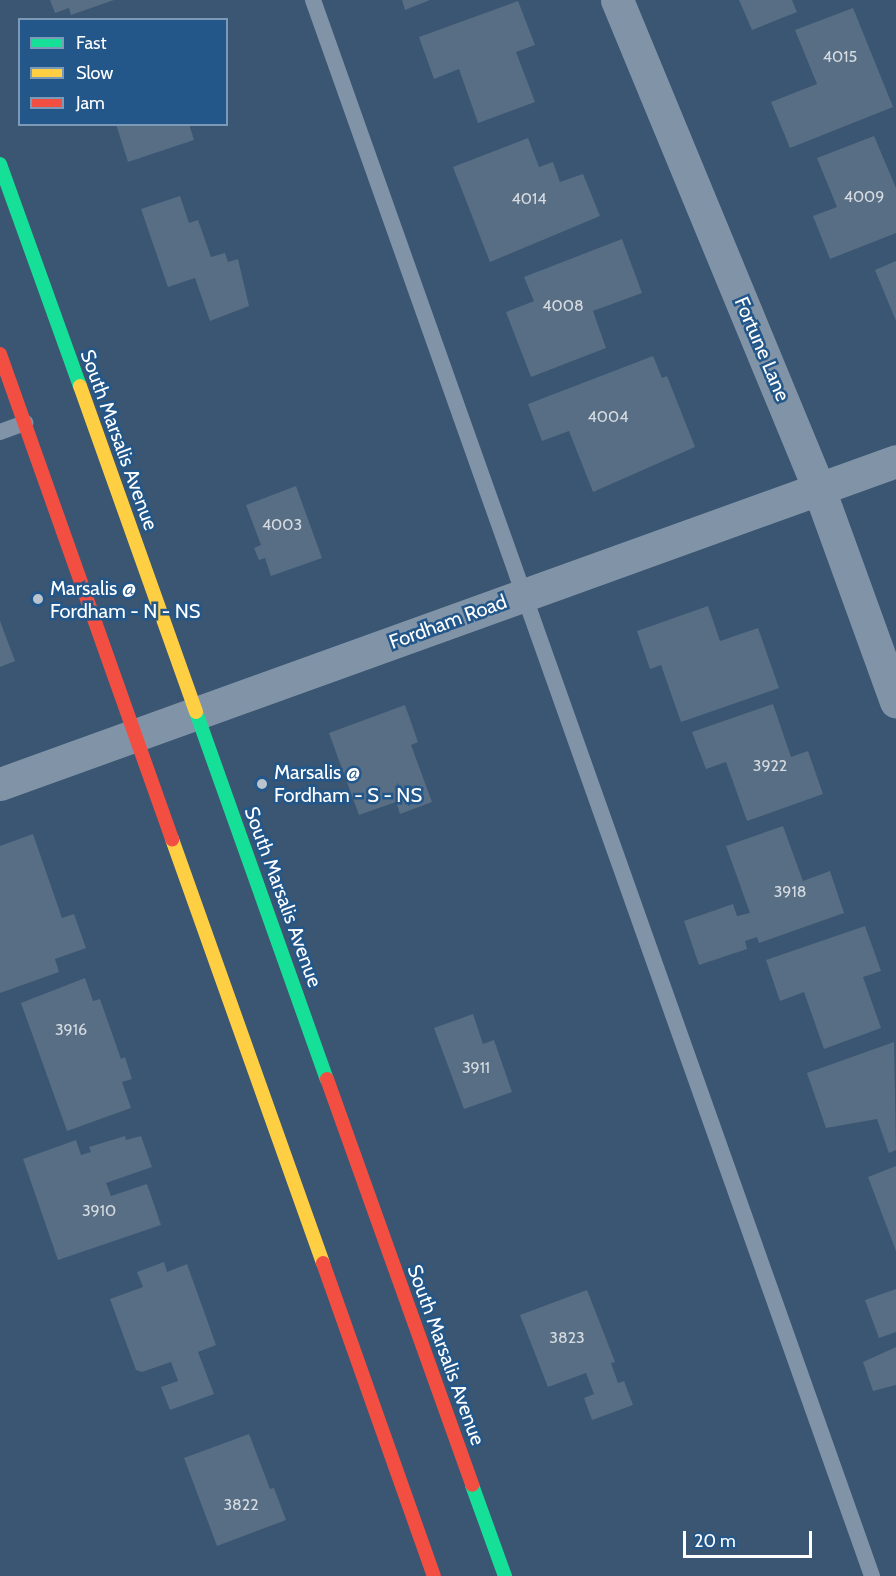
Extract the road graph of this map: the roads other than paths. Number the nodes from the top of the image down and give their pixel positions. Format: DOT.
graph roads {
  1 [pos="313,0"];
  2 [pos="617,0"];
  3 [pos="0,164"];
  4 [pos="0,354"];
  5 [pos="25,423"];
  6 [pos="0,432"];
  7 [pos="896,461"];
  8 [pos="819,489"];
  9 [pos="523,595"];
  10 [pos="896,702"];
  11 [pos="196,713"];
  12 [pos="138,734"];
  13 [pos="0,784"];
  14 [pos="434,1576"];
  15 [pos="504,1576"];
  16 [pos="872,1576"];
  1 -- 9 [label="lane"];
  2 -- 8 [label="street, Fortune Lane"];
  3 -- 11 [label="main road, South Marsalis Avenue"];
  4 -- 5 [label="main road"];
  5 -- 6 [label="lane"];
  5 -- 12 [label="main road"];
  7 -- 8 [label="street, Fordham Road"];
  8 -- 9 [label="street, Fordham Road"];
  8 -- 10 [label="street, Fortune Lane"];
  9 -- 11 [label="street, Fordham Road"];
  9 -- 16 [label="lane"];
  11 -- 12 [label="street, Fordham Road"];
  11 -- 15 [label="main road, South Marsalis Avenue"];
  12 -- 13 [label="street, Fordham Road"];
  12 -- 14 [label="main road"];
}
